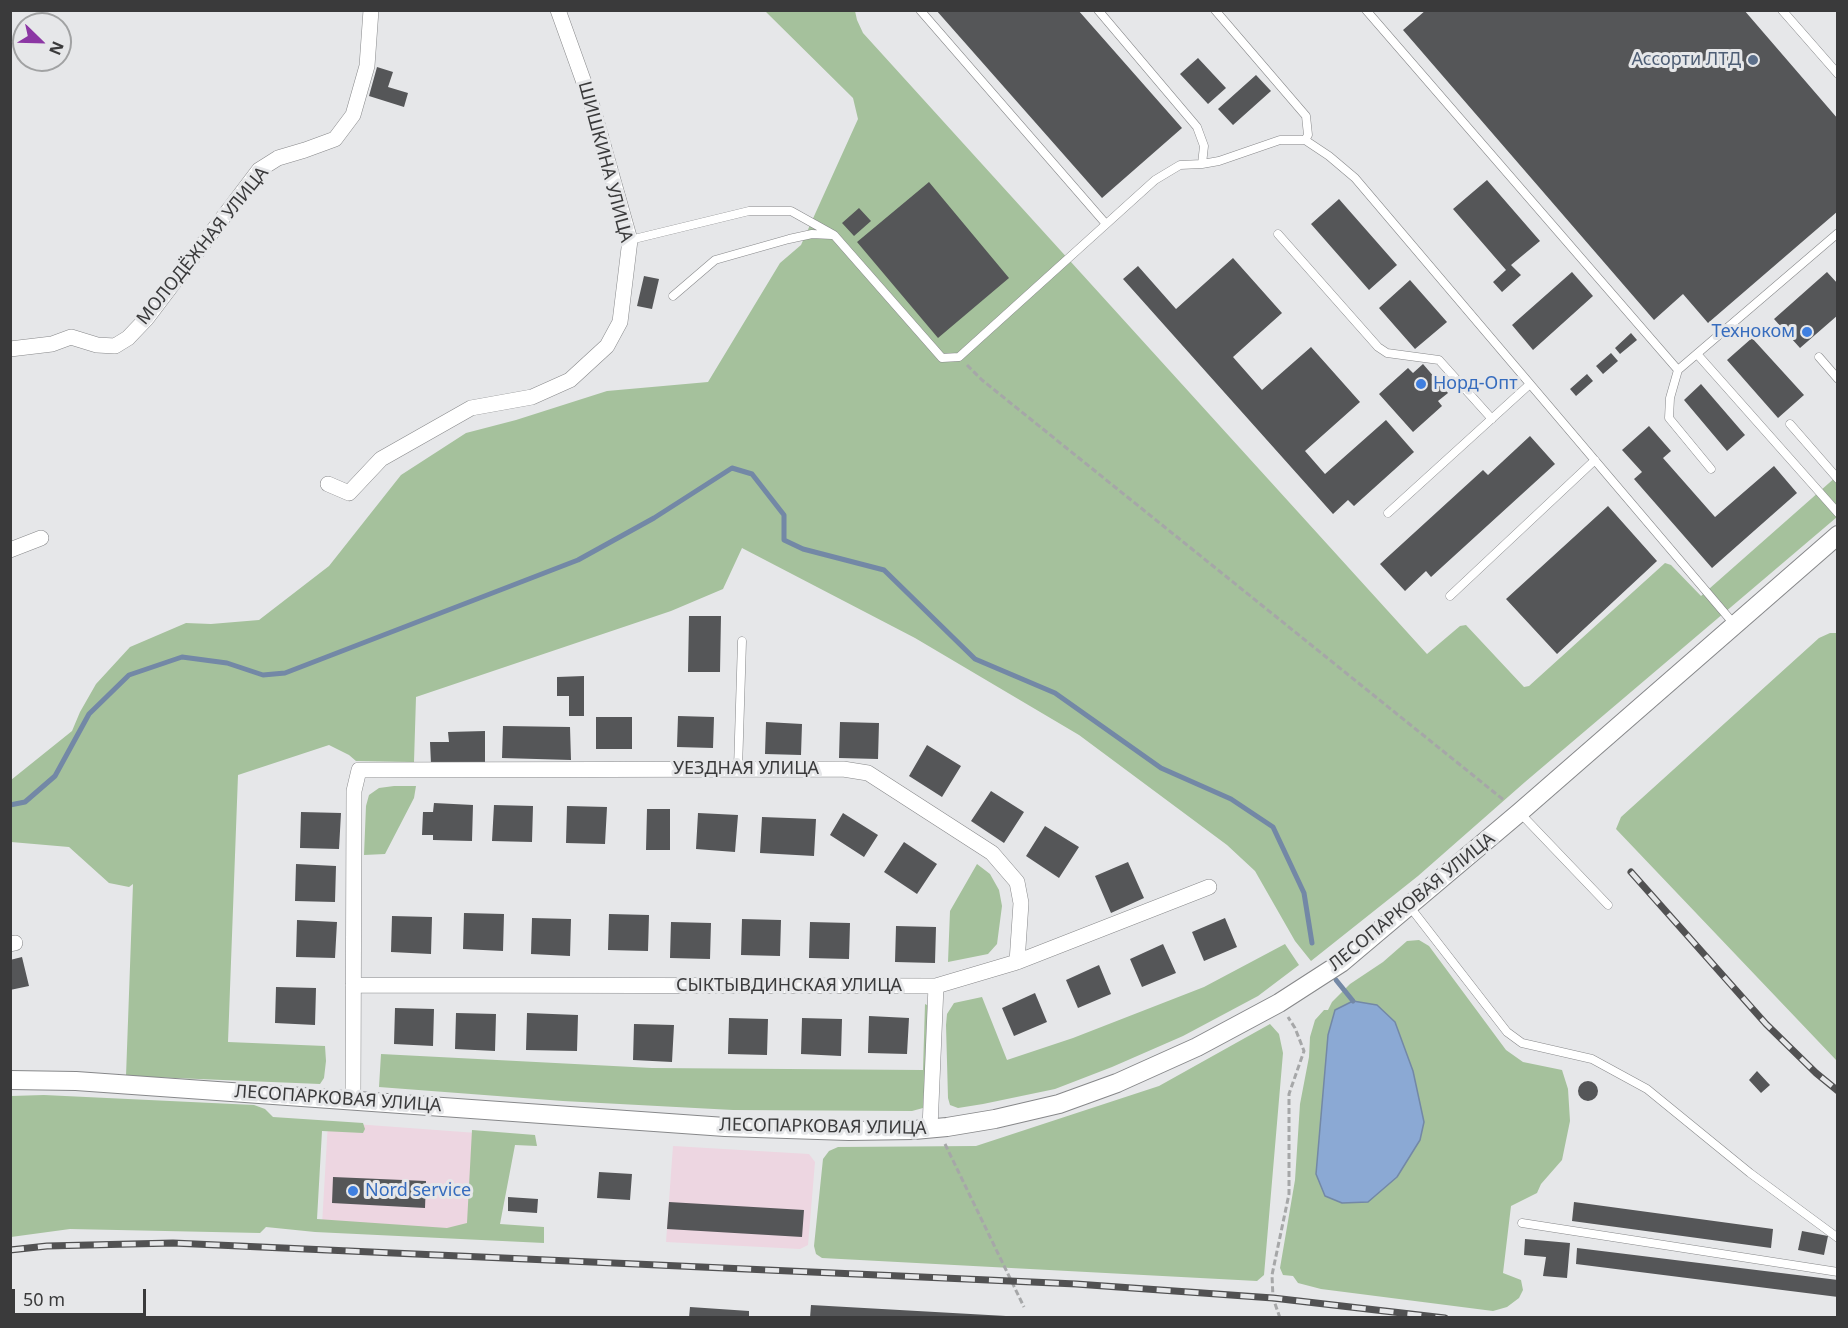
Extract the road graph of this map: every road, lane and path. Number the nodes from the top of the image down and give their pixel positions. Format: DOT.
graph roads {
  1 [pos="371,10"];
  2 [pos="558,10"];
  3 [pos="920,10"];
  4 [pos="1098,10"];
  5 [pos="1215,10"];
  6 [pos="1366,10"];
  7 [pos="1782,10"];
  8 [pos="1838,74"];
  9 [pos="1305,140"];
  10 [pos="1202,165"];
  11 [pos="1106,224"];
  12 [pos="1838,233"];
  13 [pos="1278,234"];
  14 [pos="834,235"];
  15 [pos="630,240"];
  16 [pos="673,296"];
  17 [pos="10,349"];
  18 [pos="1697,354"];
  19 [pos="959,357"];
  20 [pos="1819,357"];
  21 [pos="1678,370"];
  22 [pos="1838,379"];
  23 [pos="1530,384"];
  24 [pos="1491,419"];
  25 [pos="1790,424"];
  26 [pos="1595,460"];
  27 [pos="1711,469"];
  28 [pos="1838,479"];
  29 [pos="328,484"];
  30 [pos="1388,513"];
  31 [pos="1838,513"];
  32 [pos="1838,535"];
  33 [pos="41,538"];
  34 [pos="10,550"];
  35 [pos="1450,596"];
  36 [pos="1734,624"];
  37 [pos="742,641"];
  38 [pos="738,769"];
  39 [pos="1520,812"];
  40 [pos="1209,887"];
  41 [pos="1608,905"];
  42 [pos="1409,907"];
  43 [pos="1017,962"];
  44 [pos="352,985"];
  45 [pos="936,986"];
  46 [pos="1279,1003"];
  47 [pos="10,1080"];
  48 [pos="353,1100"];
  49 [pos="936,1133"];
  50 [pos="1522,1223"];
  51 [pos="1838,1238"];
  52 [pos="1838,1272"];
  53 [pos="1024,1306"];
  54 [pos="1280,1317"];
  1 -- 17 [label="street, МОЛОДЁЖНАЯ УЛИЦА"];
  2 -- 15 [label="street, ШИШКИНА УЛИЦА"];
  3 -- 11 [label="lane"];
  4 -- 10 [label="lane"];
  5 -- 9 [label="lane"];
  6 -- 21 [label="lane"];
  7 -- 8 [label="lane"];
  9 -- 10 [label="lane"];
  9 -- 23 [label="lane"];
  10 -- 11 [label="lane"];
  11 -- 19 [label="lane"];
  12 -- 18 [label="lane"];
  13 -- 24 [label="lane"];
  14 -- 15 [label="lane"];
  14 -- 16 [label="lane"];
  14 -- 19 [label="lane"];
  15 -- 29 [label="street, ШИШКИНА УЛИЦА"];
  18 -- 21 [label="lane"];
  18 -- 31 [label="lane"];
  19 -- 39 [label="path"];
  20 -- 22 [label="lane"];
  21 -- 27 [label="lane"];
  23 -- 24 [label="lane"];
  23 -- 26 [label="lane"];
  24 -- 30 [label="lane"];
  25 -- 28 [label="lane"];
  26 -- 35 [label="lane"];
  26 -- 36 [label="lane"];
  32 -- 36 [label="street, ЛЕСОПАРКОВАЯ УЛИЦА"];
  33 -- 34 [label="street"];
  36 -- 39 [label="street, ЛЕСОПАРКОВАЯ УЛИЦА"];
  37 -- 38 [label="lane"];
  38 -- 43 [label="street, УЕЗДНАЯ УЛИЦА"];
  38 -- 44 [label="street, УЕЗДНАЯ УЛИЦА"];
  39 -- 41 [label="lane"];
  39 -- 42 [label="street, ЛЕСОПАРКОВАЯ УЛИЦА"];
  40 -- 43 [label="street, СЫКТЫВДИНСКАЯ УЛИЦА"];
  42 -- 46 [label="street, ЛЕСОПАРКОВАЯ УЛИЦА"];
  42 -- 51 [label="lane"];
  43 -- 45 [label="street, СЫКТЫВДИНСКАЯ УЛИЦА"];
  44 -- 45 [label="street, СЫКТЫВДИНСКАЯ УЛИЦА"];
  44 -- 48 [label="street"];
  45 -- 49 [label="street"];
  46 -- 49 [label="street, ЛЕСОПАРКОВАЯ УЛИЦА"];
  46 -- 54 [label="path"];
  47 -- 48 [label="street, ЛЕСОПАРКОВАЯ УЛИЦА"];
  48 -- 49 [label="street, ЛЕСОПАРКОВАЯ УЛИЦА"];
  49 -- 53 [label="path"];
  50 -- 52 [label="lane"];
}
